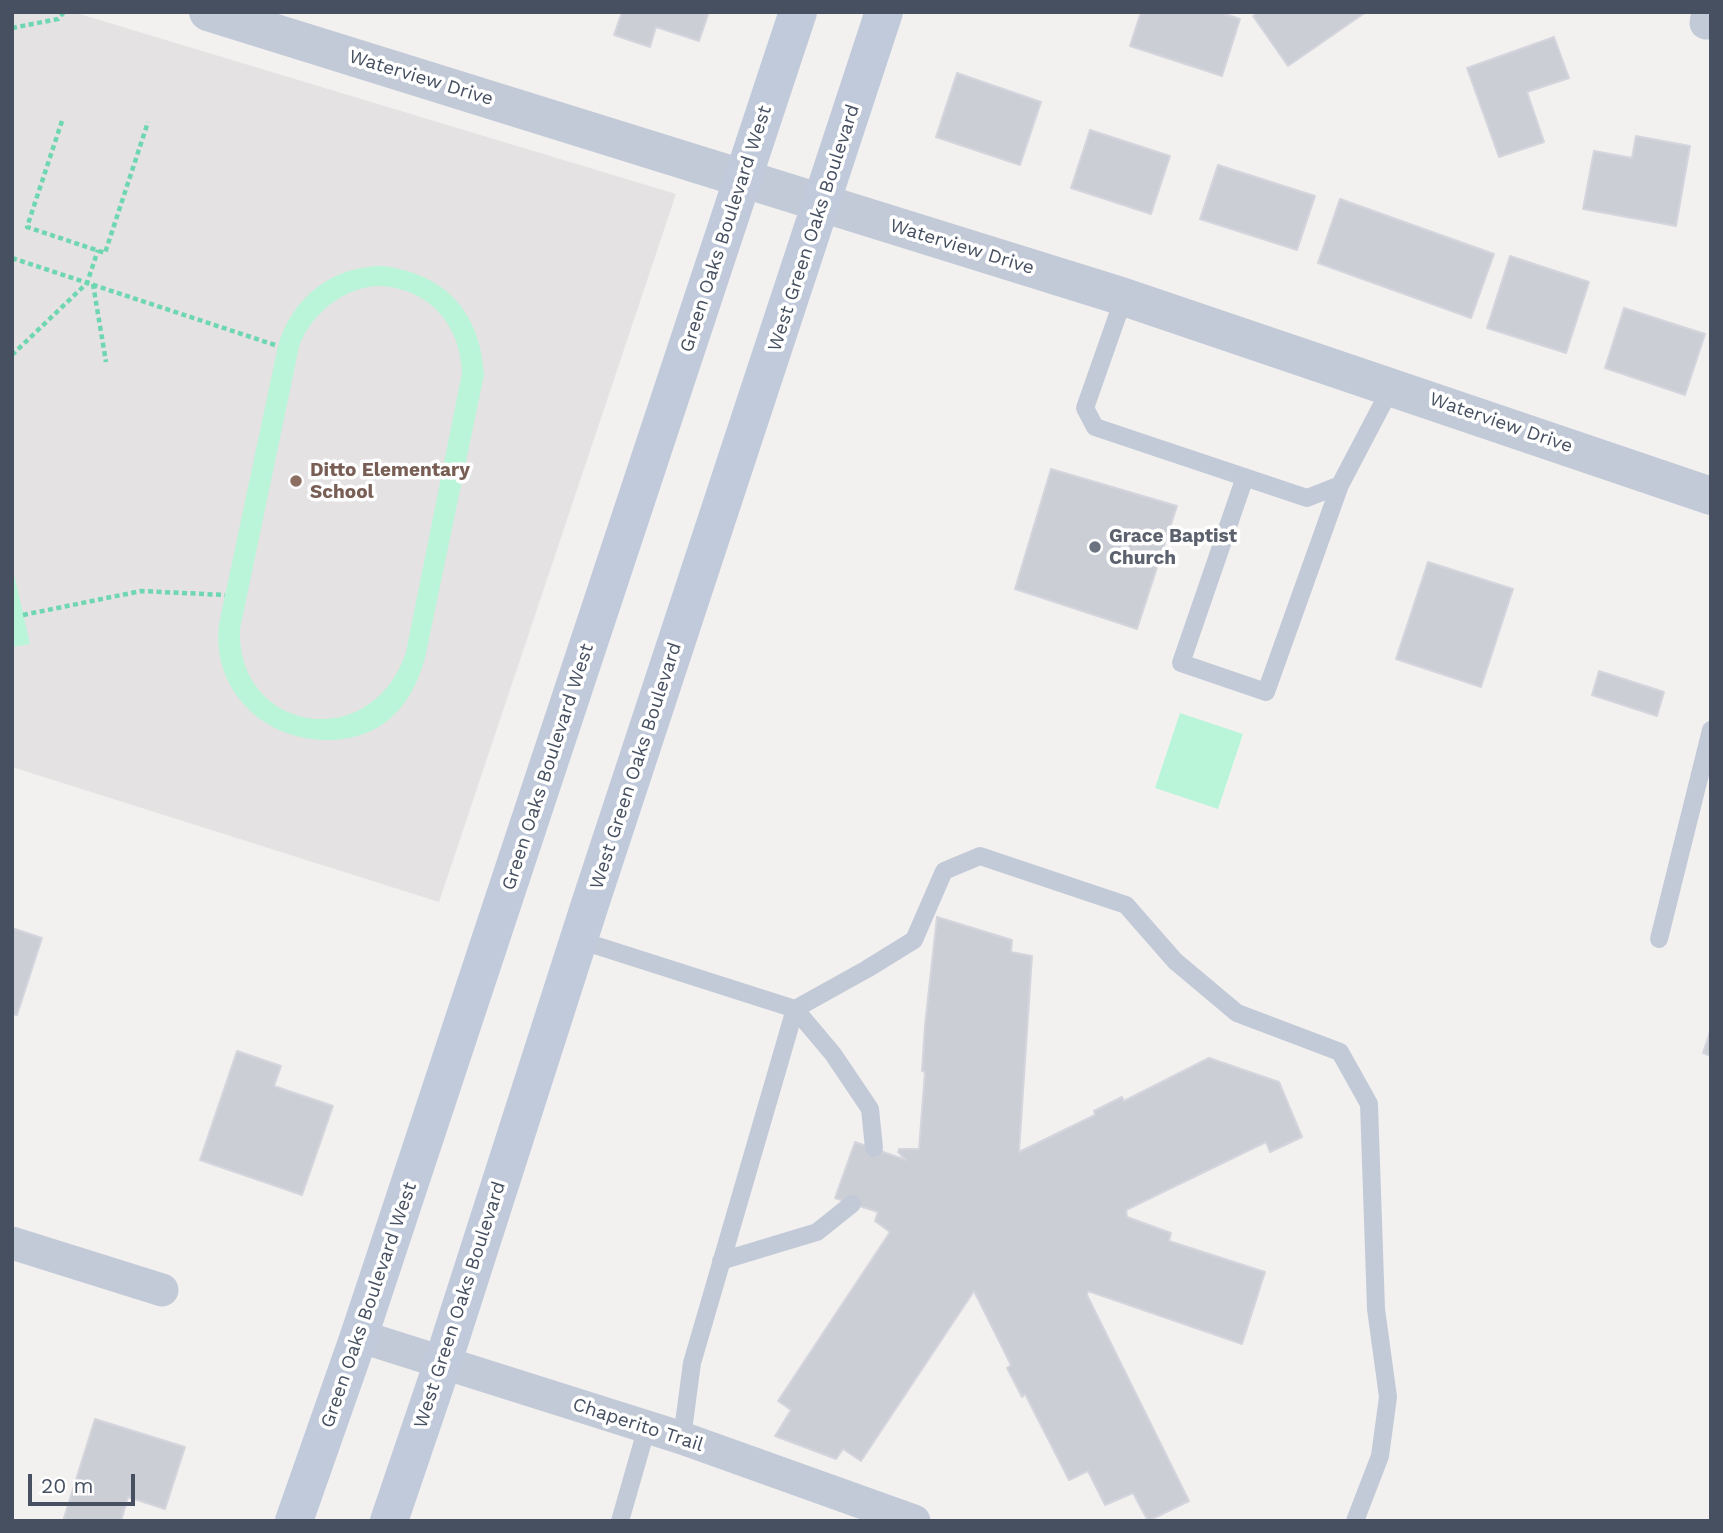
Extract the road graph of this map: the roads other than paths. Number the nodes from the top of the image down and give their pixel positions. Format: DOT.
graph roads {
  1 [pos="208,12"];
  2 [pos="798,12"];
  3 [pos="884,12"];
  4 [pos="743,178"];
  5 [pos="822,204"];
  6 [pos="1124,297"];
  7 [pos="1392,386"];
  8 [pos="1245,477"];
  9 [pos="1340,485"];
  10 [pos="1711,496"];
  11 [pos="1711,730"];
  12 [pos="1659,939"];
  13 [pos="579,940"];
  14 [pos="794,1009"];
  15 [pos="874,1148"];
  16 [pos="852,1204"];
  17 [pos="12,1243"];
  18 [pos="722,1261"];
  19 [pos="162,1290"];
  20 [pos="359,1336"];
  21 [pos="443,1362"];
  22 [pos="647,1427"];
  23 [pos="682,1438"];
  24 [pos="294,1521"];
  25 [pos="388,1521"];
  26 [pos="620,1521"];
  27 [pos="914,1521"];
  28 [pos="1354,1521"];
  1 -- 4 [label="street, Waterview Drive"];
  2 -- 4 [label="main road, Green Oaks Boulevard West"];
  3 -- 5 [label="main road, West Green Oaks Boulevard"];
  4 -- 5 [label="street, Waterview Drive"];
  4 -- 20 [label="main road, Green Oaks Boulevard West"];
  5 -- 6 [label="street, Waterview Drive"];
  5 -- 13 [label="main road, West Green Oaks Boulevard"];
  6 -- 7 [label="street, Waterview Drive"];
  6 -- 8 [label="lane"];
  7 -- 9 [label="lane"];
  7 -- 10 [label="street, Waterview Drive"];
  8 -- 9 [label="lane"];
  8 -- 9 [label="lane"];
  11 -- 12 [label="lane"];
  13 -- 14 [label="lane"];
  13 -- 21 [label="main road, West Green Oaks Boulevard"];
  14 -- 15 [label="lane"];
  14 -- 18 [label="lane"];
  14 -- 28 [label="lane"];
  16 -- 18 [label="lane"];
  17 -- 19 [label="street"];
  18 -- 23 [label="lane"];
  20 -- 21 [label="street, Chaperito Trail"];
  20 -- 24 [label="main road, Green Oaks Boulevard West"];
  21 -- 22 [label="street, Chaperito Trail"];
  21 -- 25 [label="main road, West Green Oaks Boulevard"];
  22 -- 23 [label="street, Chaperito Trail"];
  22 -- 26 [label="lane"];
  23 -- 27 [label="street, Chaperito Trail"];
}
